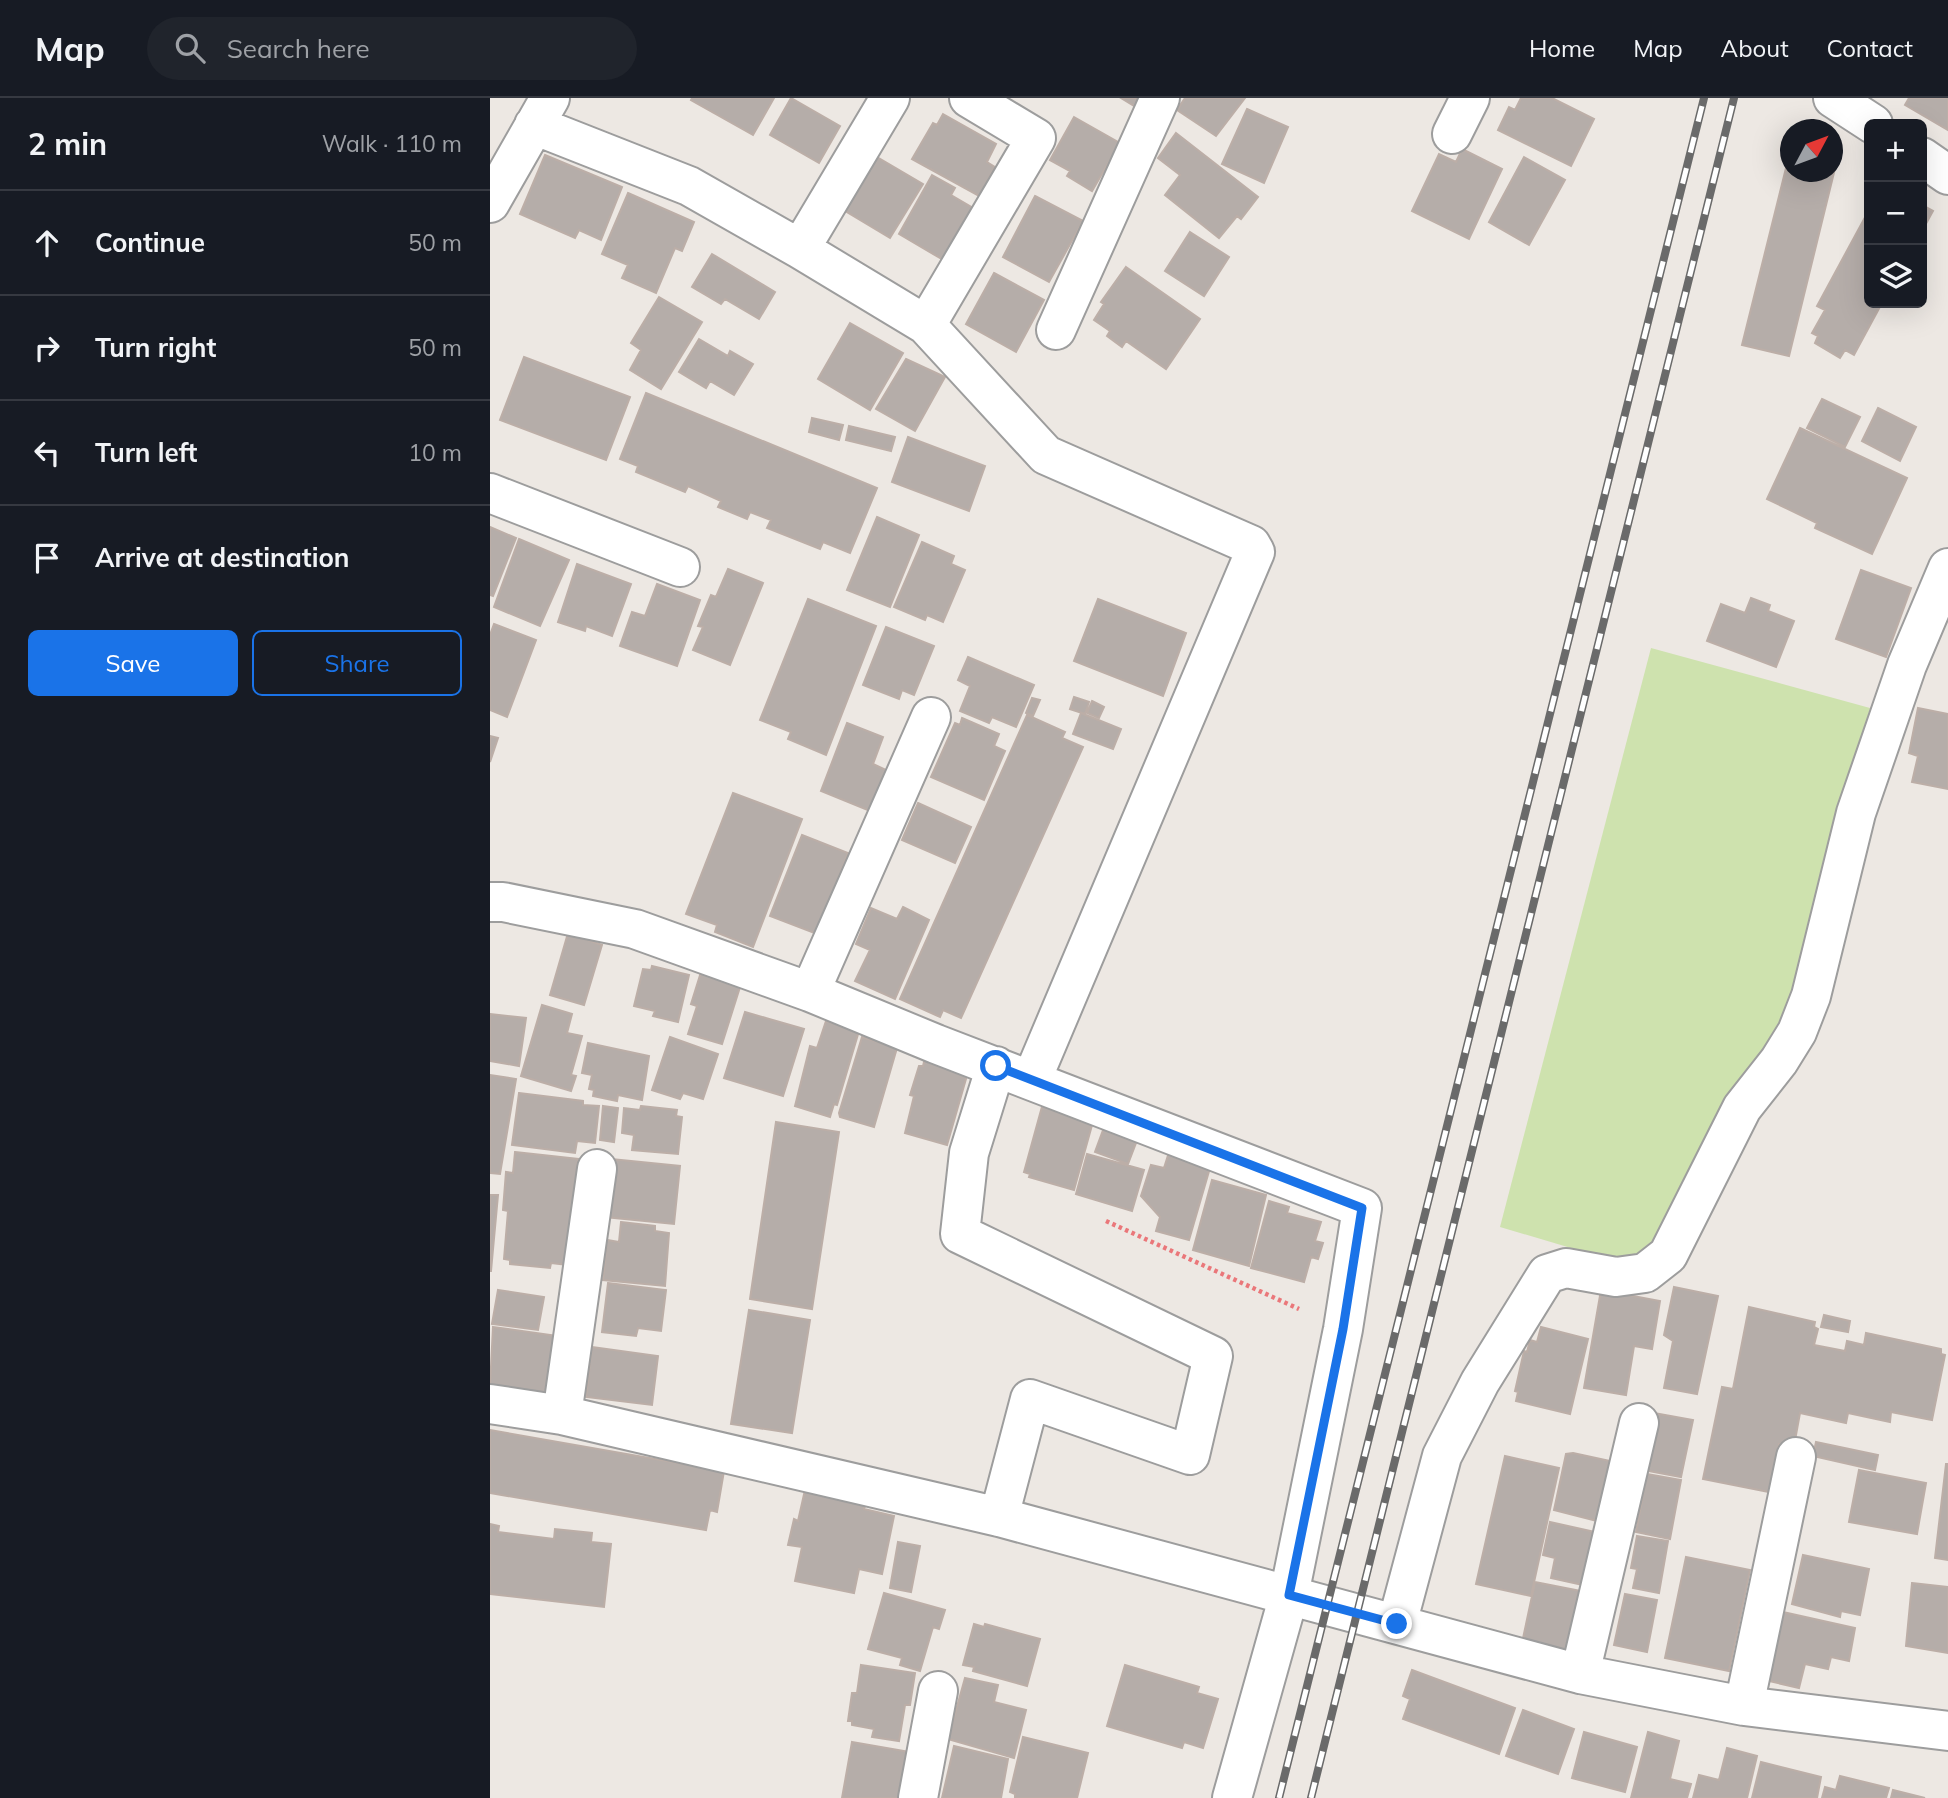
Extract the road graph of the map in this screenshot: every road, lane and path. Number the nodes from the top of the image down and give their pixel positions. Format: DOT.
graph roads {
  1 [pos="890,98"];
  2 [pos="969,98"];
  3 [pos="1160,98"];
  4 [pos="1470,98"];
  5 [pos="1833,98"];
  6 [pos="542,112"];
  7 [pos="1865,119"];
  8 [pos="1452,134"];
  9 [pos="1927,160"];
  10 [pos="1948,175"];
  11 [pos="490,203"];
  12 [pos="800,249"];
  13 [pos="926,324"];
  14 [pos="1056,330"];
  15 [pos="490,493"];
  16 [pos="680,567"];
  17 [pos="1948,568"];
  18 [pos="931,717"];
  19 [pos="490,902"];
  20 [pos="810,992"];
  21 [pos="996,1066"];
  22 [pos="1032,1079"];
  23 [pos="597,1169"];
  24 [pos="1106,1222"];
  25 [pos="1343,1329"];
  26 [pos="490,1404"];
  27 [pos="562,1415"];
  28 [pos="1639,1423"];
  29 [pos="1796,1457"];
  30 [pos="999,1517"];
  31 [pos="1289,1595"];
  32 [pos="1397,1624"];
  33 [pos="1580,1674"];
  34 [pos="938,1691"];
  35 [pos="1744,1706"];
  36 [pos="1948,1731"];
  37 [pos="918,1798"];
  38 [pos="1232,1798"];
  1 -- 12 [label="street"];
  2 -- 13 [label="street"];
  3 -- 14 [label="street"];
  4 -- 8 [label="street"];
  5 -- 7 [label="street"];
  6 -- 11 [label="street"];
  6 -- 12 [label="street"];
  9 -- 10 [label="street"];
  12 -- 13 [label="street"];
  13 -- 22 [label="street"];
  15 -- 16 [label="street"];
  17 -- 32 [label="street"];
  18 -- 20 [label="street"];
  19 -- 20 [label="street"];
  20 -- 21 [label="street"];
  21 -- 22 [label="street"];
  21 -- 30 [label="street"];
  22 -- 25 [label="street"];
  23 -- 27 [label="street"];
  24 -- 25 [label="path"];
  25 -- 31 [label="street"];
  26 -- 27 [label="street"];
  27 -- 30 [label="street"];
  28 -- 33 [label="street"];
  29 -- 35 [label="street"];
  30 -- 31 [label="street"];
  31 -- 32 [label="street"];
  31 -- 38 [label="street"];
  32 -- 33 [label="street"];
  33 -- 35 [label="street"];
  34 -- 37 [label="street"];
  35 -- 36 [label="street"];
}
